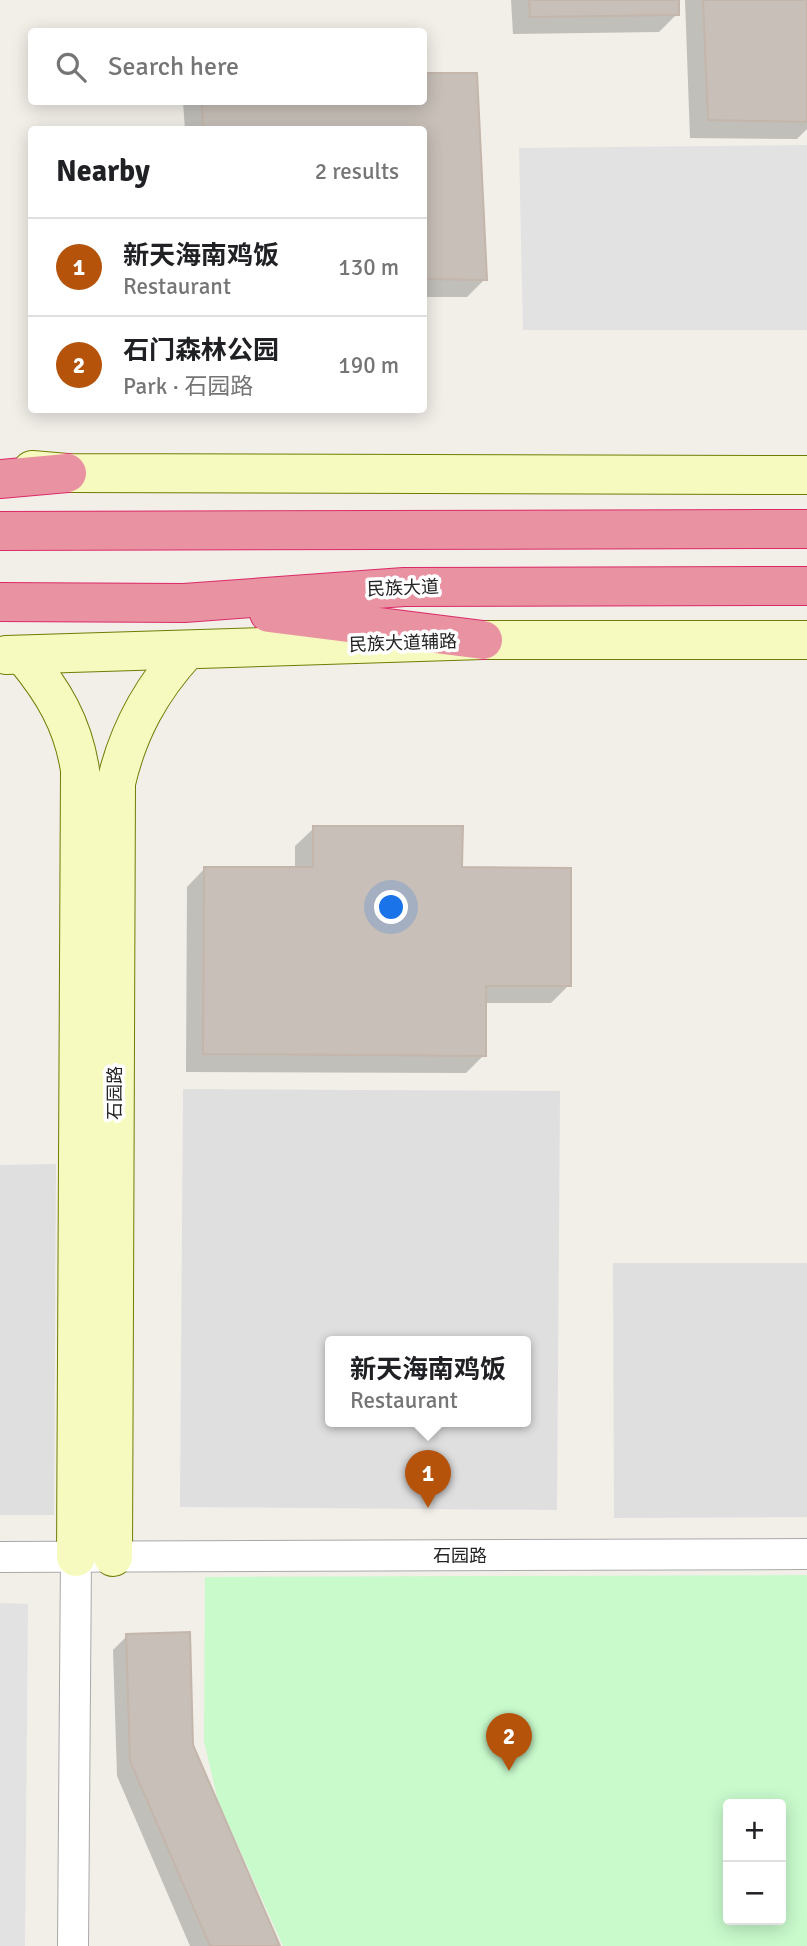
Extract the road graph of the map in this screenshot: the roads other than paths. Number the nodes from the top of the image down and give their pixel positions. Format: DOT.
graph roads {
  1 [pos="0,468"];
  2 [pos="67,473"];
  3 [pos="807,475"];
  4 [pos="0,479"];
  5 [pos="807,529"];
  6 [pos="0,531"];
  7 [pos="807,586"];
  8 [pos="0,602"];
  9 [pos="184,603"];
  10 [pos="483,640"];
  11 [pos="807,640"];
  12 [pos="187,650"];
  13 [pos="12,656"];
  14 [pos="807,1554"];
  15 [pos="0,1557"];
  16 [pos="76,1557"];
  17 [pos="113,1557"];
  18 [pos="74,1946"];
  1 -- 2 [label="street"];
  2 -- 3 [label="street"];
  2 -- 4 [label="highway"];
  5 -- 6 [label="highway"];
  7 -- 9 [label="highway, 民族大道"];
  8 -- 9 [label="highway, 民族大道"];
  9 -- 10 [label="highway"];
  10 -- 11 [label="street, 民族大道辅路"];
  10 -- 12 [label="street, 民族大道辅路"];
  12 -- 13 [label="street, 民族大道辅路"];
  12 -- 17 [label="street, 石园路"];
  13 -- 16 [label="street, 石园路"];
  14 -- 17 [label="street, 石园路"];
  15 -- 16 [label="street, 石园路"];
  16 -- 17 [label="street, 石园路"];
  16 -- 18 [label="street"];
}
